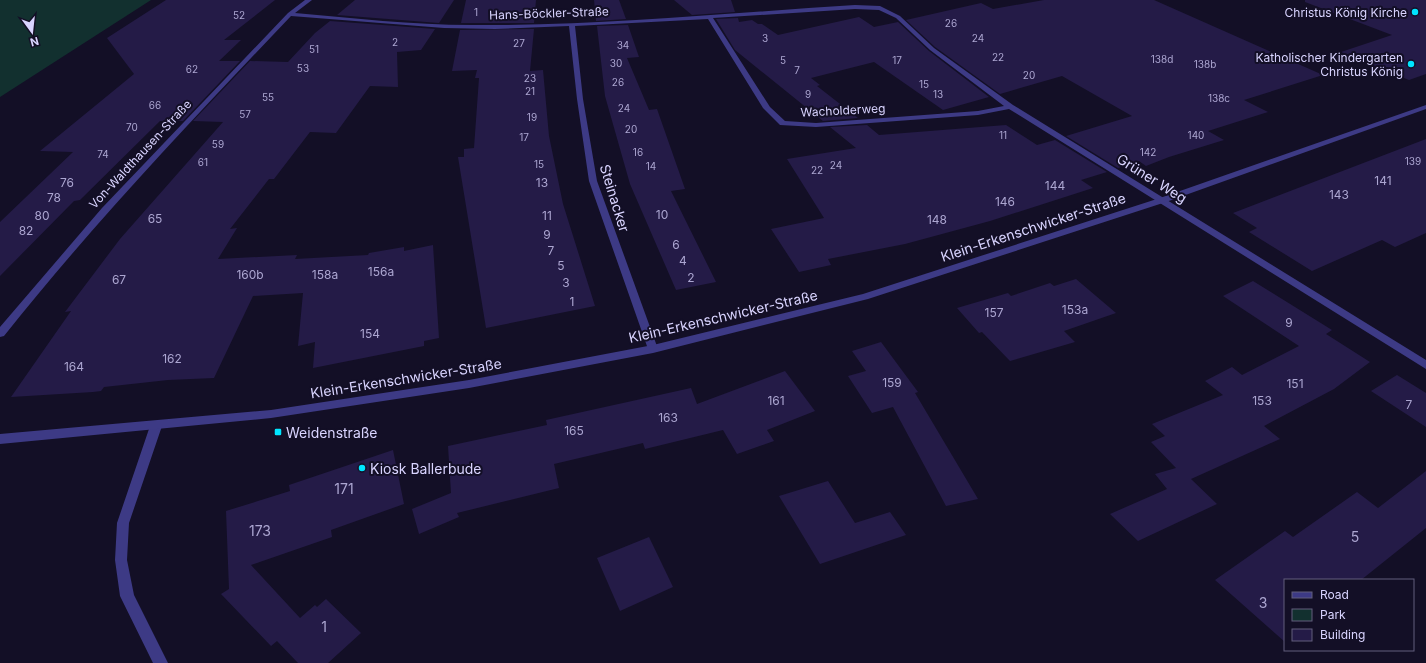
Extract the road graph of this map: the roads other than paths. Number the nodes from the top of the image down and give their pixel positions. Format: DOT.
graph roads {
  1 [pos="309,0"];
  2 [pos="878,0"];
  3 [pos="880,8"];
  4 [pos="290,14"];
  5 [pos="709,16"];
  6 [pos="572,25"];
  7 [pos="1010,107"];
  8 [pos="1426,107"];
  9 [pos="1163,200"];
  10 [pos="0,334"];
  11 [pos="653,349"];
  12 [pos="1426,365"];
  13 [pos="156,426"];
  14 [pos="0,439"];
  15 [pos="161,663"];
  1 -- 4 [label="street, Von-Waldthausen-Straße"];
  2 -- 3 [label="street"];
  3 -- 5 [label="street, Hans-Böckler-Straße"];
  3 -- 7 [label="street, Grüner Weg"];
  4 -- 6 [label="street, Hans-Böckler-Straße"];
  4 -- 10 [label="street, Von-Waldthausen-Straße"];
  5 -- 6 [label="street, Hans-Böckler-Straße"];
  5 -- 7 [label="street, Wacholderweg"];
  6 -- 11 [label="street, Steinacker"];
  7 -- 9 [label="street, Grüner Weg"];
  8 -- 9 [label="street, Klein-Erkenschwicker-Straße"];
  9 -- 11 [label="street, Klein-Erkenschwicker-Straße"];
  9 -- 12 [label="street, Grüner Weg"];
  11 -- 13 [label="street, Klein-Erkenschwicker-Straße"];
  13 -- 14 [label="street, Klein-Erkenschwicker-Straße"];
  13 -- 15 [label="street"];
}
